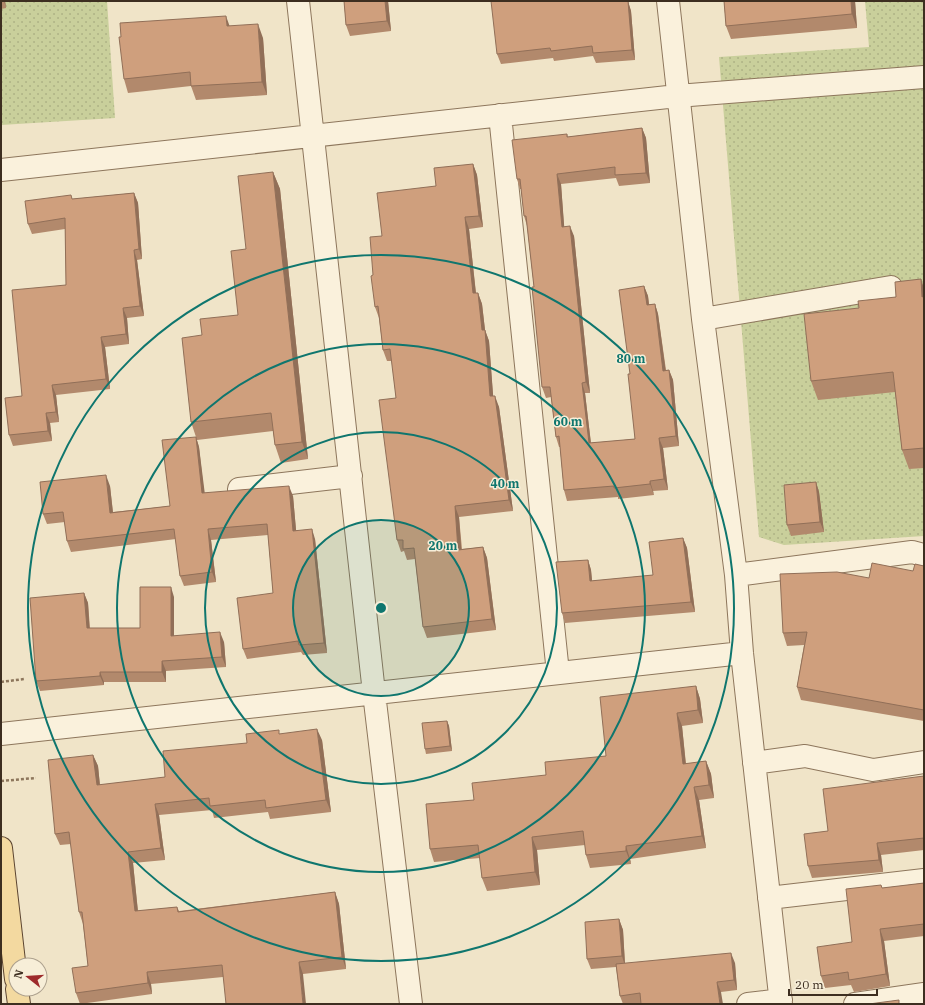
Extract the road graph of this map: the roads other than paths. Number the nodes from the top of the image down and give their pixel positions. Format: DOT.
graph roads {
  1 [pos="298,1"];
  2 [pos="668,1"];
  3 [pos="924,77"];
  4 [pos="677,96"];
  5 [pos="500,115"];
  6 [pos="314,135"];
  7 [pos="1,170"];
  8 [pos="891,286"];
  9 [pos="703,319"];
  10 [pos="351,476"];
  11 [pos="239,489"];
  12 [pos="924,555"];
  13 [pos="736,575"];
  14 [pos="742,653"];
  15 [pos="558,672"];
  16 [pos="374,693"];
  17 [pos="1,734"];
  18 [pos="924,762"];
  19 [pos="754,764"];
  20 [pos="1,848"];
  21 [pos="924,880"];
  22 [pos="769,898"];
  23 [pos="13,957"];
  24 [pos="924,994"];
  25 [pos="781,1002"];
  26 [pos="411,1004"];
  27 [pos="748,1004"];
  28 [pos="855,1004"];
  1 -- 6 [label="street"];
  2 -- 4 [label="street"];
  3 -- 4 [label="street"];
  4 -- 5 [label="street"];
  4 -- 9 [label="street"];
  5 -- 6 [label="street"];
  5 -- 15 [label="street"];
  6 -- 7 [label="street"];
  6 -- 10 [label="street"];
  8 -- 9 [label="street"];
  9 -- 13 [label="street"];
  10 -- 11 [label="street"];
  10 -- 16 [label="street"];
  12 -- 13 [label="street"];
  13 -- 14 [label="street"];
  14 -- 15 [label="street"];
  14 -- 19 [label="street"];
  15 -- 16 [label="street"];
  16 -- 17 [label="street"];
  16 -- 26 [label="street"];
  18 -- 19 [label="street"];
  19 -- 22 [label="street"];
  20 -- 23 [label="main road"];
  21 -- 22 [label="street"];
  22 -- 25 [label="street"];
  24 -- 28 [label="street"];
  25 -- 27 [label="street"];
}
